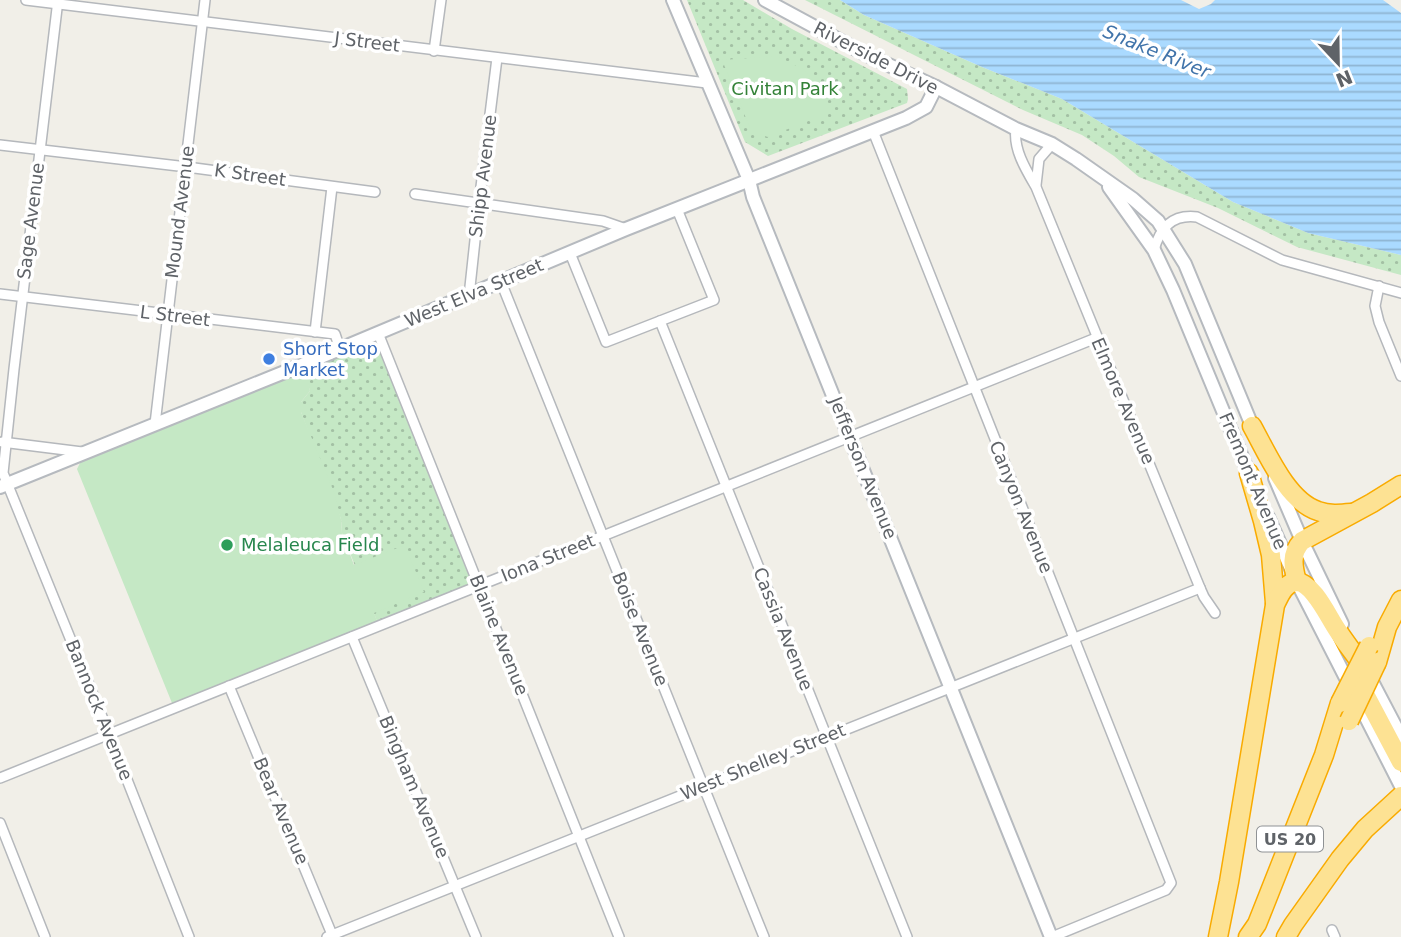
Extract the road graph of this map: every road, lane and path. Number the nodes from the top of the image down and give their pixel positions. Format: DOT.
graph roads {
  1 [pos="26,0"];
  2 [pos="205,0"];
  3 [pos="441,0"];
  4 [pos="673,0"];
  5 [pos="765,0"];
  6 [pos="58,2"];
  7 [pos="202,21"];
  8 [pos="434,51"];
  9 [pos="497,58"];
  10 [pos="707,83"];
  11 [pos="936,88"];
  12 [pos="949,95"];
  13 [pos="1016,129"];
  14 [pos="873,131"];
  15 [pos="1052,144"];
  16 [pos="0,145"];
  17 [pos="40,150"];
  18 [pos="187,167"];
  19 [pos="1102,178"];
  20 [pos="748,180"];
  21 [pos="332,187"];
  22 [pos="1036,187"];
  23 [pos="375,192"];
  24 [pos="415,194"];
  25 [pos="479,203"];
  26 [pos="677,209"];
  27 [pos="1164,228"];
  28 [pos="626,229"];
  29 [pos="1154,250"];
  30 [pos="570,253"];
  31 [pos="501,282"];
  32 [pos="1379,286"];
  33 [pos="1401,293"];
  34 [pos="0,294"];
  35 [pos="469,296"];
  36 [pos="22,297"];
  37 [pos="168,315"];
  38 [pos="660,321"];
  39 [pos="315,332"];
  40 [pos="378,334"];
  41 [pos="1096,338"];
  42 [pos="340,349"];
  43 [pos="1401,376"];
  44 [pos="973,387"];
  45 [pos="155,424"];
  46 [pos="1252,426"];
  47 [pos="850,436"];
  48 [pos="2,442"];
  49 [pos="85,453"];
  50 [pos="1249,473"];
  51 [pos="4,485"];
  52 [pos="1401,485"];
  53 [pos="725,486"];
  54 [pos="1354,513"];
  55 [pos="603,536"];
  56 [pos="1302,541"];
  57 [pos="1297,582"];
  58 [pos="479,585"];
  59 [pos="1200,588"];
  60 [pos="1401,600"];
  61 [pos="1275,606"];
  62 [pos="1215,612"];
  63 [pos="1312,613"];
  64 [pos="352,637"];
  65 [pos="1073,638"];
  66 [pos="1369,657"];
  67 [pos="229,686"];
  68 [pos="950,687"];
  69 [pos="109,734"];
  70 [pos="827,737"];
  71 [pos="1401,737"];
  72 [pos="1324,755"];
  73 [pos="1401,762"];
  74 [pos="0,778"];
  75 [pos="703,786"];
  76 [pos="1401,786"];
  77 [pos="1401,796"];
  78 [pos="1401,813"];
  79 [pos="1378,816"];
  80 [pos="0,823"];
  81 [pos="579,836"];
  82 [pos="455,886"];
  83 [pos="1254,933"];
  84 [pos="331,936"];
  85 [pos="45,937"];
  86 [pos="189,937"];
  87 [pos="476,937"];
  88 [pos="619,937"];
  89 [pos="764,937"];
  90 [pos="907,937"];
  91 [pos="1051,937"];
  92 [pos="1218,937"];
  93 [pos="1286,937"];
  1 -- 6 [label="street, J Street"];
  2 -- 7 [label="street, Mound Avenue"];
  3 -- 8 [label="street"];
  4 -- 10 [label="street, Jefferson Avenue"];
  5 -- 11 [label="street, Riverside Drive"];
  6 -- 7 [label="street, J Street"];
  6 -- 17 [label="street, Sage Avenue"];
  7 -- 8 [label="street, J Street"];
  7 -- 18 [label="street, Mound Avenue"];
  8 -- 9 [label="street, J Street"];
  9 -- 10 [label="street, J Street"];
  9 -- 25 [label="street, Shipp Avenue"];
  10 -- 20 [label="street, Jefferson Avenue"];
  11 -- 12 [label="street, Riverside Drive"];
  11 -- 14 [label="street, West Elva Street"];
  12 -- 13 [label="street, Fremont Avenue"];
  13 -- 15 [label="street, Fremont Avenue"];
  13 -- 22 [label="street, Elmore Avenue"];
  14 -- 20 [label="street, West Elva Street"];
  14 -- 44 [label="street, Canyon Avenue"];
  15 -- 19 [label="street, Fremont Avenue"];
  15 -- 22 [label="street"];
  16 -- 17 [label="street, K Street"];
  17 -- 18 [label="street, K Street"];
  17 -- 36 [label="street, Sage Avenue"];
  18 -- 21 [label="street, K Street"];
  18 -- 37 [label="street, Mound Avenue"];
  19 -- 27 [label="street, Fremont Avenue"];
  19 -- 29 [label="street, Fremont Avenue"];
  20 -- 26 [label="street, West Elva Street"];
  20 -- 47 [label="street, Jefferson Avenue"];
  21 -- 23 [label="street, K Street"];
  21 -- 39 [label="street"];
  22 -- 41 [label="street, Elmore Avenue"];
  24 -- 25 [label="street"];
  25 -- 28 [label="street"];
  25 -- 35 [label="street, Shipp Avenue"];
  26 -- 28 [label="street, West Elva Street"];
  26 -- 38 [label="street"];
  27 -- 29 [label="street"];
  27 -- 32 [label="street"];
  27 -- 46 [label="street, Fremont Avenue"];
  28 -- 30 [label="street, West Elva Street"];
  29 -- 50 [label="street, Fremont Avenue"];
  30 -- 31 [label="street, West Elva Street"];
  30 -- 38 [label="street"];
  31 -- 35 [label="street, West Elva Street"];
  31 -- 55 [label="street, Boise Avenue"];
  32 -- 33 [label="street"];
  32 -- 43 [label="street"];
  34 -- 36 [label="street, L Street"];
  35 -- 40 [label="street, West Elva Street"];
  36 -- 37 [label="street, L Street"];
  36 -- 48 [label="street, Sage Avenue"];
  37 -- 39 [label="street, L Street"];
  37 -- 45 [label="street, Mound Avenue"];
  38 -- 53 [label="street, Cassia Avenue"];
  39 -- 42 [label="street, L Street"];
  40 -- 42 [label="street, West Elva Street"];
  40 -- 58 [label="street, Blaine Avenue"];
  41 -- 44 [label="street, Iona Street"];
  41 -- 59 [label="street, Elmore Avenue"];
  42 -- 45 [label="street, West Elva Street"];
  44 -- 47 [label="street, Iona Street"];
  44 -- 65 [label="street, Canyon Avenue"];
  45 -- 49 [label="street, West Elva Street"];
  46 -- 54 [label="highway"];
  46 -- 56 [label="street, Fremont Avenue"];
  47 -- 53 [label="street, Iona Street"];
  47 -- 68 [label="street, Jefferson Avenue"];
  48 -- 49 [label="street"];
  48 -- 51 [label="street, Sage Avenue"];
  49 -- 51 [label="street, West Elva Street"];
  50 -- 57 [label="street, Fremont Avenue"];
  50 -- 61 [label="highway"];
  51 -- 69 [label="street, Bannock Avenue"];
  52 -- 54 [label="highway"];
  53 -- 55 [label="street, Iona Street"];
  53 -- 70 [label="street, Cassia Avenue"];
  54 -- 56 [label="highway"];
  55 -- 58 [label="street, Iona Street"];
  55 -- 75 [label="street, Boise Avenue"];
  56 -- 57 [label="highway"];
  56 -- 66 [label="street, Fremont Avenue"];
  57 -- 61 [label="highway"];
  57 -- 63 [label="street, Fremont Avenue"];
  57 -- 66 [label="highway"];
  58 -- 64 [label="street, Iona Street"];
  58 -- 81 [label="street, Blaine Avenue"];
  59 -- 62 [label="street, Elmore Avenue"];
  59 -- 65 [label="street, West Shelley Street"];
  60 -- 66 [label="highway, US 20"];
  61 -- 92 [label="highway"];
  63 -- 73 [label="highway"];
  63 -- 76 [label="street, Fremont Avenue"];
  64 -- 67 [label="street, Iona Street"];
  64 -- 82 [label="street, Bingham Avenue"];
  65 -- 68 [label="street, West Shelley Street"];
  65 -- 91 [label="street, Canyon Avenue"];
  66 -- 71 [label="street, Fremont Avenue"];
  66 -- 72 [label="highway, US 20, bridge"];
  66 -- 72 [label="highway, US 20, bridge"];
  67 -- 69 [label="street, Iona Street"];
  67 -- 84 [label="street, Bear Avenue"];
  68 -- 70 [label="street, West Shelley Street"];
  68 -- 91 [label="street, Jefferson Avenue"];
  69 -- 74 [label="street, Iona Street"];
  69 -- 86 [label="street, Bannock Avenue"];
  70 -- 75 [label="street, West Shelley Street"];
  70 -- 90 [label="street, Cassia Avenue"];
  72 -- 83 [label="highway, US 20"];
  75 -- 81 [label="street, West Shelley Street"];
  75 -- 89 [label="street, Boise Avenue"];
  77 -- 79 [label="highway"];
  78 -- 79 [label="highway"];
  79 -- 93 [label="highway"];
  80 -- 85 [label="street"];
  81 -- 82 [label="street, West Shelley Street"];
  81 -- 88 [label="street, Blaine Avenue"];
  82 -- 84 [label="street, West Shelley Street"];
  82 -- 87 [label="street, Bingham Avenue"];
}
